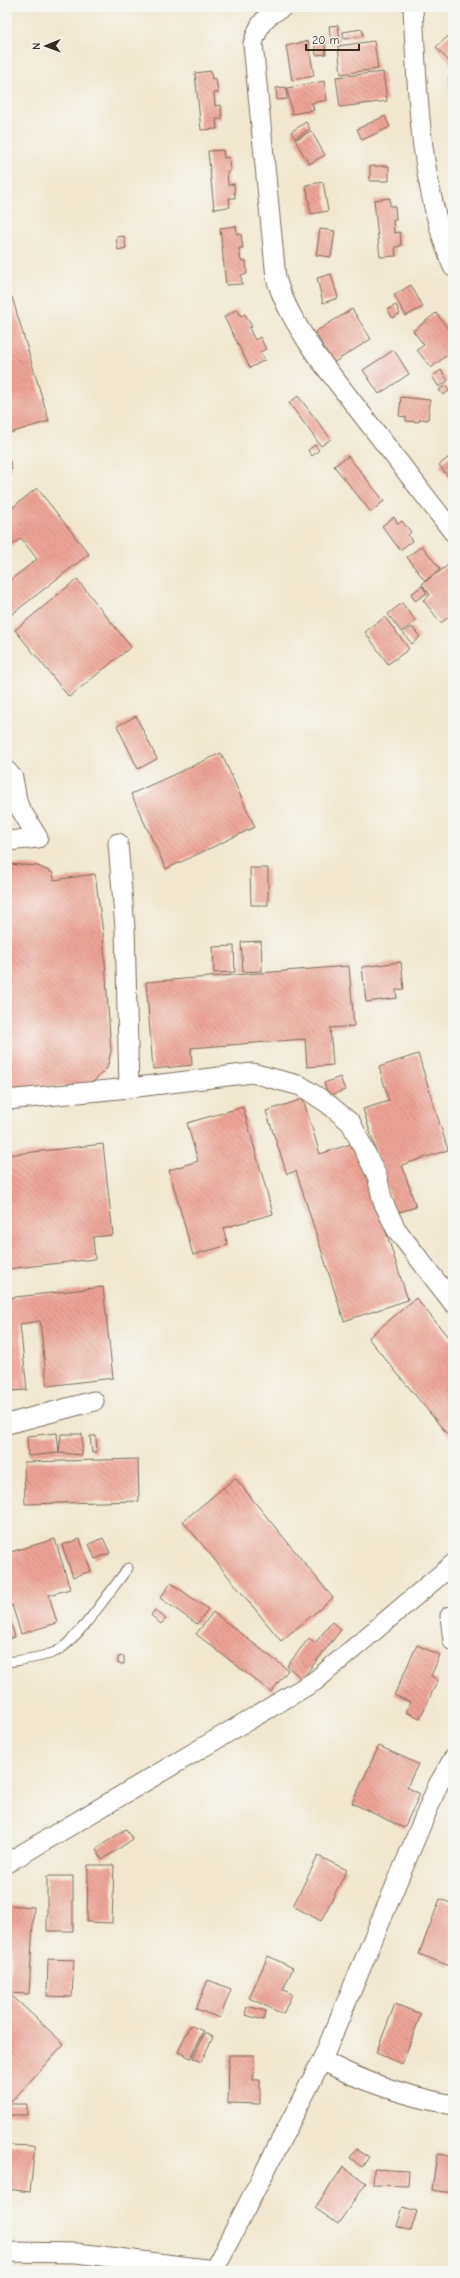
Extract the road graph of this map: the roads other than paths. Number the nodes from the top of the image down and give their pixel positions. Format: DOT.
graph roads {
  1 [pos="283,7"];
  2 [pos="413,7"];
  3 [pos="453,267"];
  4 [pos="453,532"];
  5 [pos="7,771"];
  6 [pos="7,841"];
  7 [pos="118,843"];
  8 [pos="129,1088"];
  9 [pos="7,1100"];
  10 [pos="453,1303"];
  11 [pos="94,1401"];
  12 [pos="7,1424"];
  13 [pos="453,1564"];
  14 [pos="128,1568"];
  15 [pos="450,1616"];
  16 [pos="453,1641"];
  17 [pos="7,1662"];
  18 [pos="453,1759"];
  19 [pos="7,1863"];
  20 [pos="322,2060"];
  21 [pos="453,2104"];
  22 [pos="7,2252"];
  23 [pos="215,2270"];
  1 -- 4 [label="street"];
  2 -- 3 [label="street"];
  5 -- 6 [label="street"];
  7 -- 8 [label="street"];
  8 -- 9 [label="street"];
  8 -- 10 [label="street"];
  11 -- 12 [label="street"];
  13 -- 19 [label="street"];
  14 -- 17 [label="lane"];
  15 -- 16 [label="street"];
  18 -- 20 [label="street"];
  20 -- 21 [label="street"];
  20 -- 23 [label="street"];
  22 -- 23 [label="street"];
}
